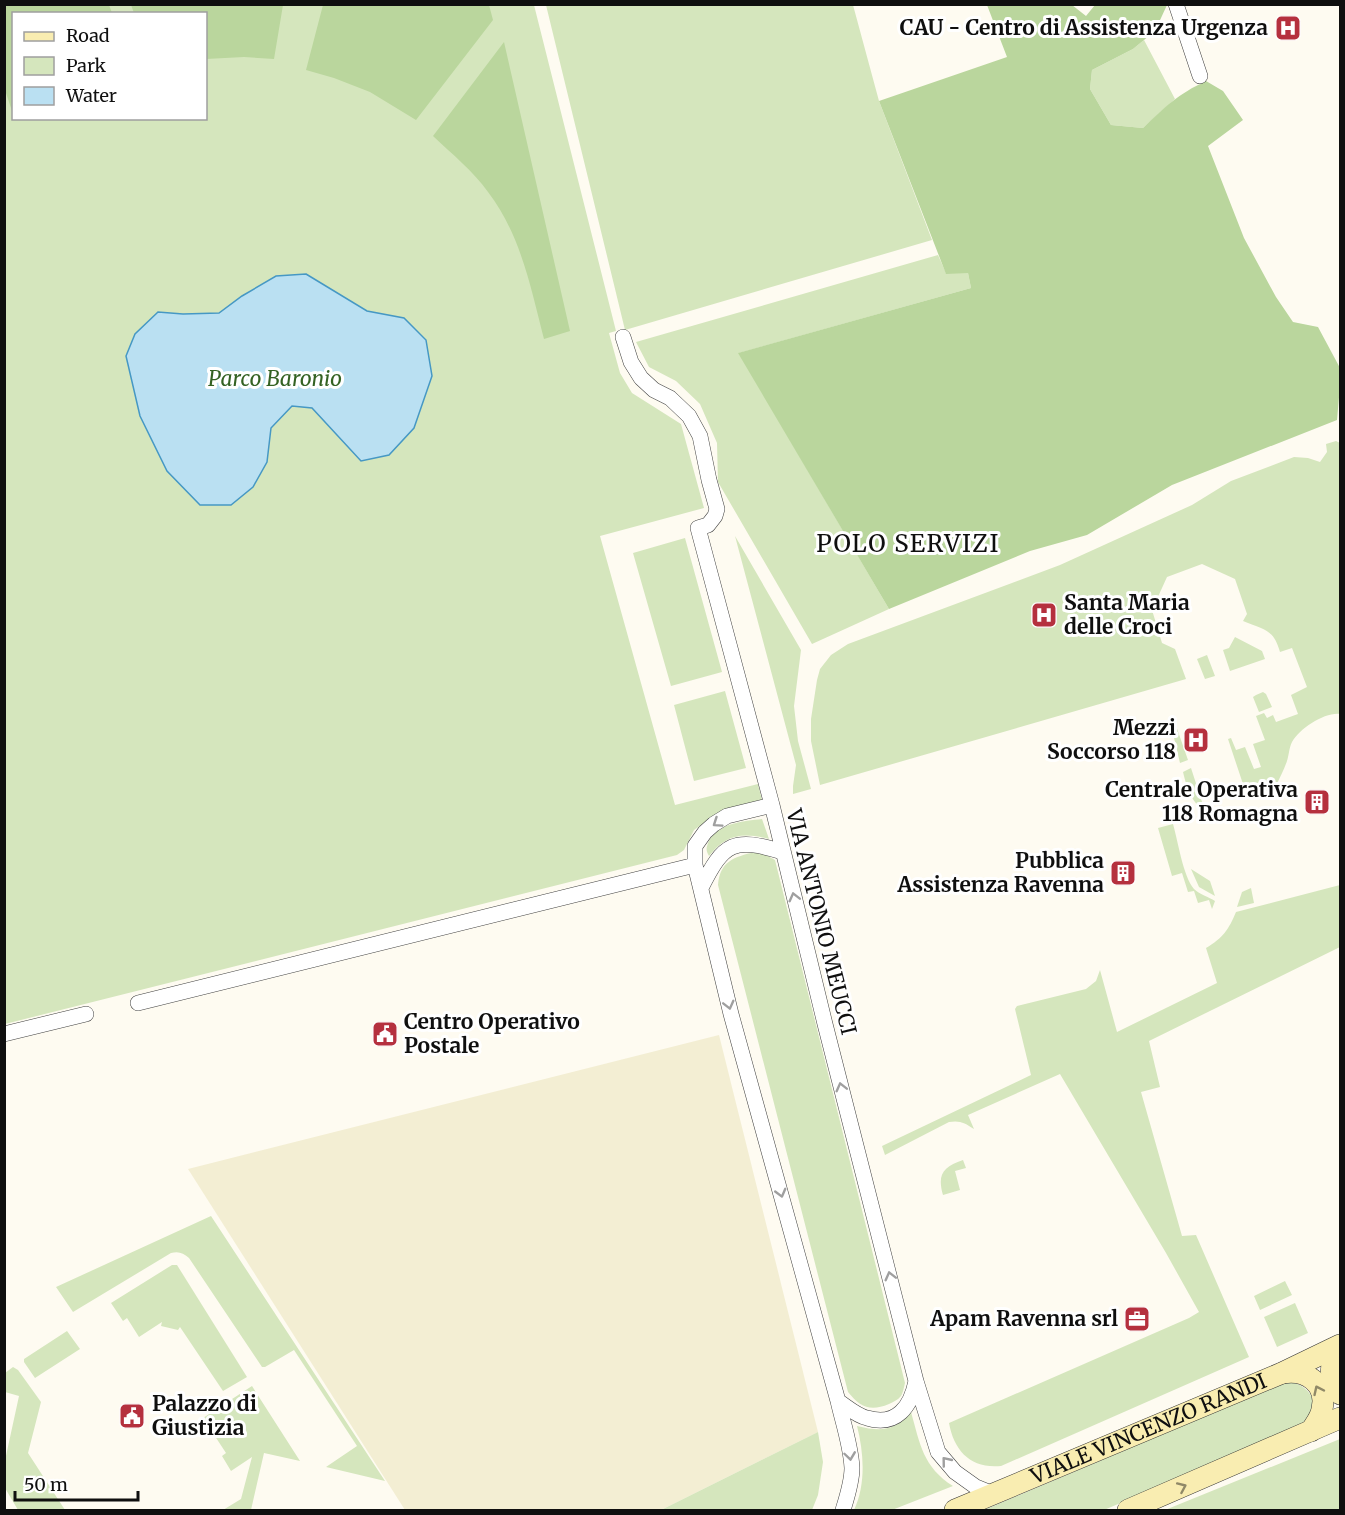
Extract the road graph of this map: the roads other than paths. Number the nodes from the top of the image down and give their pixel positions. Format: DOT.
graph roads {
  1 [pos="1176,4"];
  2 [pos="1200,76"];
  3 [pos="623,337"];
  4 [pos="772,805"];
  5 [pos="783,852"];
  6 [pos="695,865"];
  7 [pos="701,888"];
  8 [pos="138,1003"];
  9 [pos="86,1014"];
  10 [pos="4,1034"];
  11 [pos="1341,1346"];
  12 [pos="1282,1373"];
  13 [pos="916,1381"];
  14 [pos="1341,1394"];
  15 [pos="838,1401"];
  16 [pos="1341,1418"];
  17 [pos="1311,1431"];
  18 [pos="993,1494"];
  19 [pos="843,1510"];
  20 [pos="955,1510"];
  21 [pos="1128,1510"];
  1 -- 2 [label="street"];
  3 -- 4 [label="street"];
  4 -- 5 [label="street, VIA ANTONIO MEUCCI"];
  4 -- 6 [label="street, VIA ANTONIO MEUCCI, one-way"];
  5 -- 7 [label="street"];
  13 -- 5 [label="street, VIA ANTONIO MEUCCI, one-way"];
  6 -- 7 [label="street, VIA ANTONIO MEUCCI"];
  6 -- 8 [label="street"];
  7 -- 15 [label="street, VIA ANTONIO MEUCCI, one-way"];
  9 -- 10 [label="street"];
  11 -- 12 [label="street, VIALE VINCENZO RANDI"];
  11 -- 14 [label="street"];
  17 -- 12 [label="street, one-way"];
  12 -- 18 [label="street, VIALE VINCENZO RANDI"];
  13 -- 15 [label="street"];
  18 -- 13 [label="street, VIA ANTONIO MEUCCI, one-way"];
  15 -- 19 [label="street, VIA ANTONIO MEUCCI, one-way"];
  16 -- 17 [label="street"];
  21 -- 17 [label="street, one-way"];
  18 -- 20 [label="street, VIALE VINCENZO RANDI"];
}
